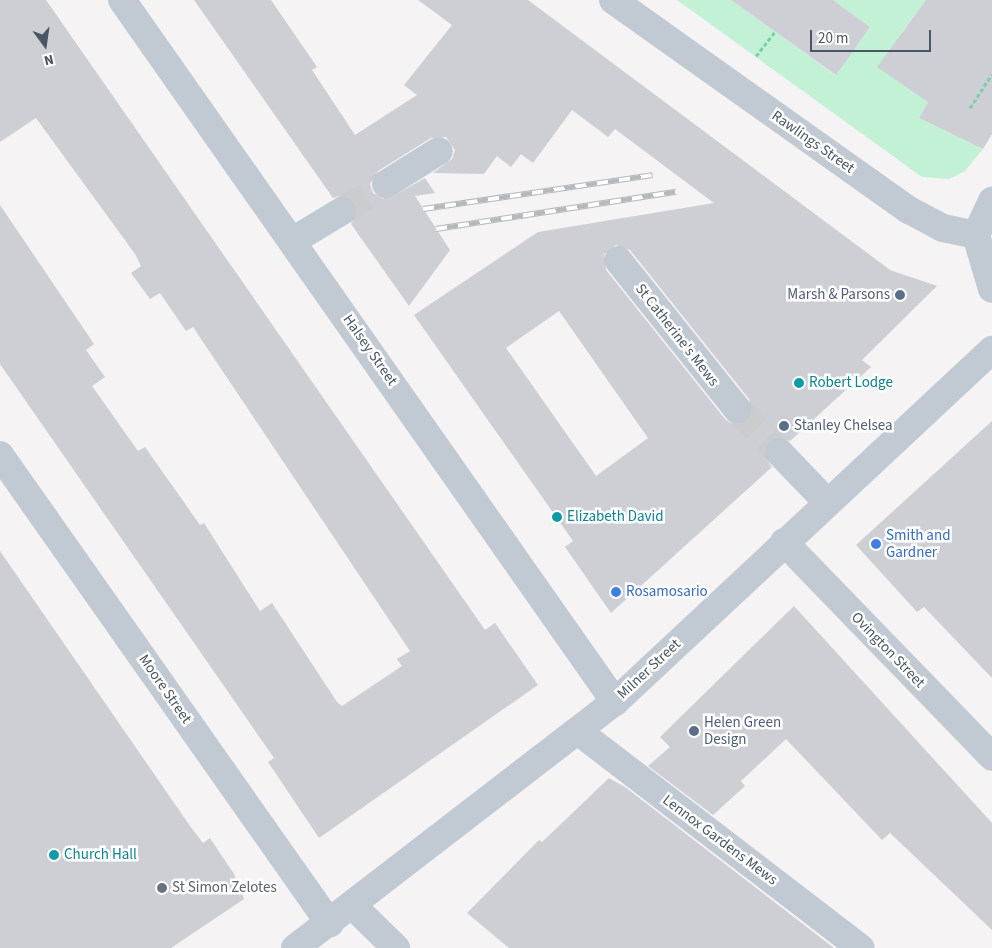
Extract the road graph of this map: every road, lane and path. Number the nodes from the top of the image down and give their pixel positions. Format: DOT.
graph roads {
  1 [pos="122,0"];
  2 [pos="613,0"];
  3 [pos="775,32"];
  4 [pos="756,56"];
  5 [pos="992,74"];
  6 [pos="970,108"];
  7 [pos="439,151"];
  8 [pos="386,184"];
  9 [pos="992,201"];
  10 [pos="342,211"];
  11 [pos="976,235"];
  12 [pos="294,240"];
  13 [pos="618,260"];
  14 [pos="992,289"];
  15 [pos="987,362"];
  16 [pos="737,409"];
  17 [pos="779,452"];
  18 [pos="0,454"];
  19 [pos="826,501"];
  20 [pos="784,542"];
  21 [pos="615,702"];
  22 [pos="579,732"];
  23 [pos="992,757"];
  24 [pos="354,907"];
  25 [pos="330,924"];
  26 [pos="296,948"];
  27 [pos="396,948"];
  28 [pos="861,948"];
  1 -- 12 [label="street, Halsey Street"];
  2 -- 11 [label="street, Rawlings Street"];
  3 -- 4 [label="path"];
  5 -- 6 [label="path"];
  7 -- 8 [label="street"];
  9 -- 11 [label="street"];
  10 -- 12 [label="street"];
  11 -- 14 [label="street"];
  12 -- 21 [label="street, Halsey Street"];
  13 -- 16 [label="street, St Catherine's Mews"];
  15 -- 19 [label="street, Milner Street"];
  17 -- 19 [label="street"];
  18 -- 25 [label="street, Moore Street"];
  19 -- 20 [label="street, Milner Street"];
  20 -- 21 [label="street, Milner Street"];
  20 -- 23 [label="street, Ovington Street"];
  21 -- 22 [label="street, Milner Street"];
  22 -- 24 [label="street, Milner Street"];
  22 -- 28 [label="street, Lennox Gardens Mews"];
  24 -- 25 [label="street, Milner Street"];
  24 -- 27 [label="street"];
  25 -- 26 [label="street, Milner Street"];
}
